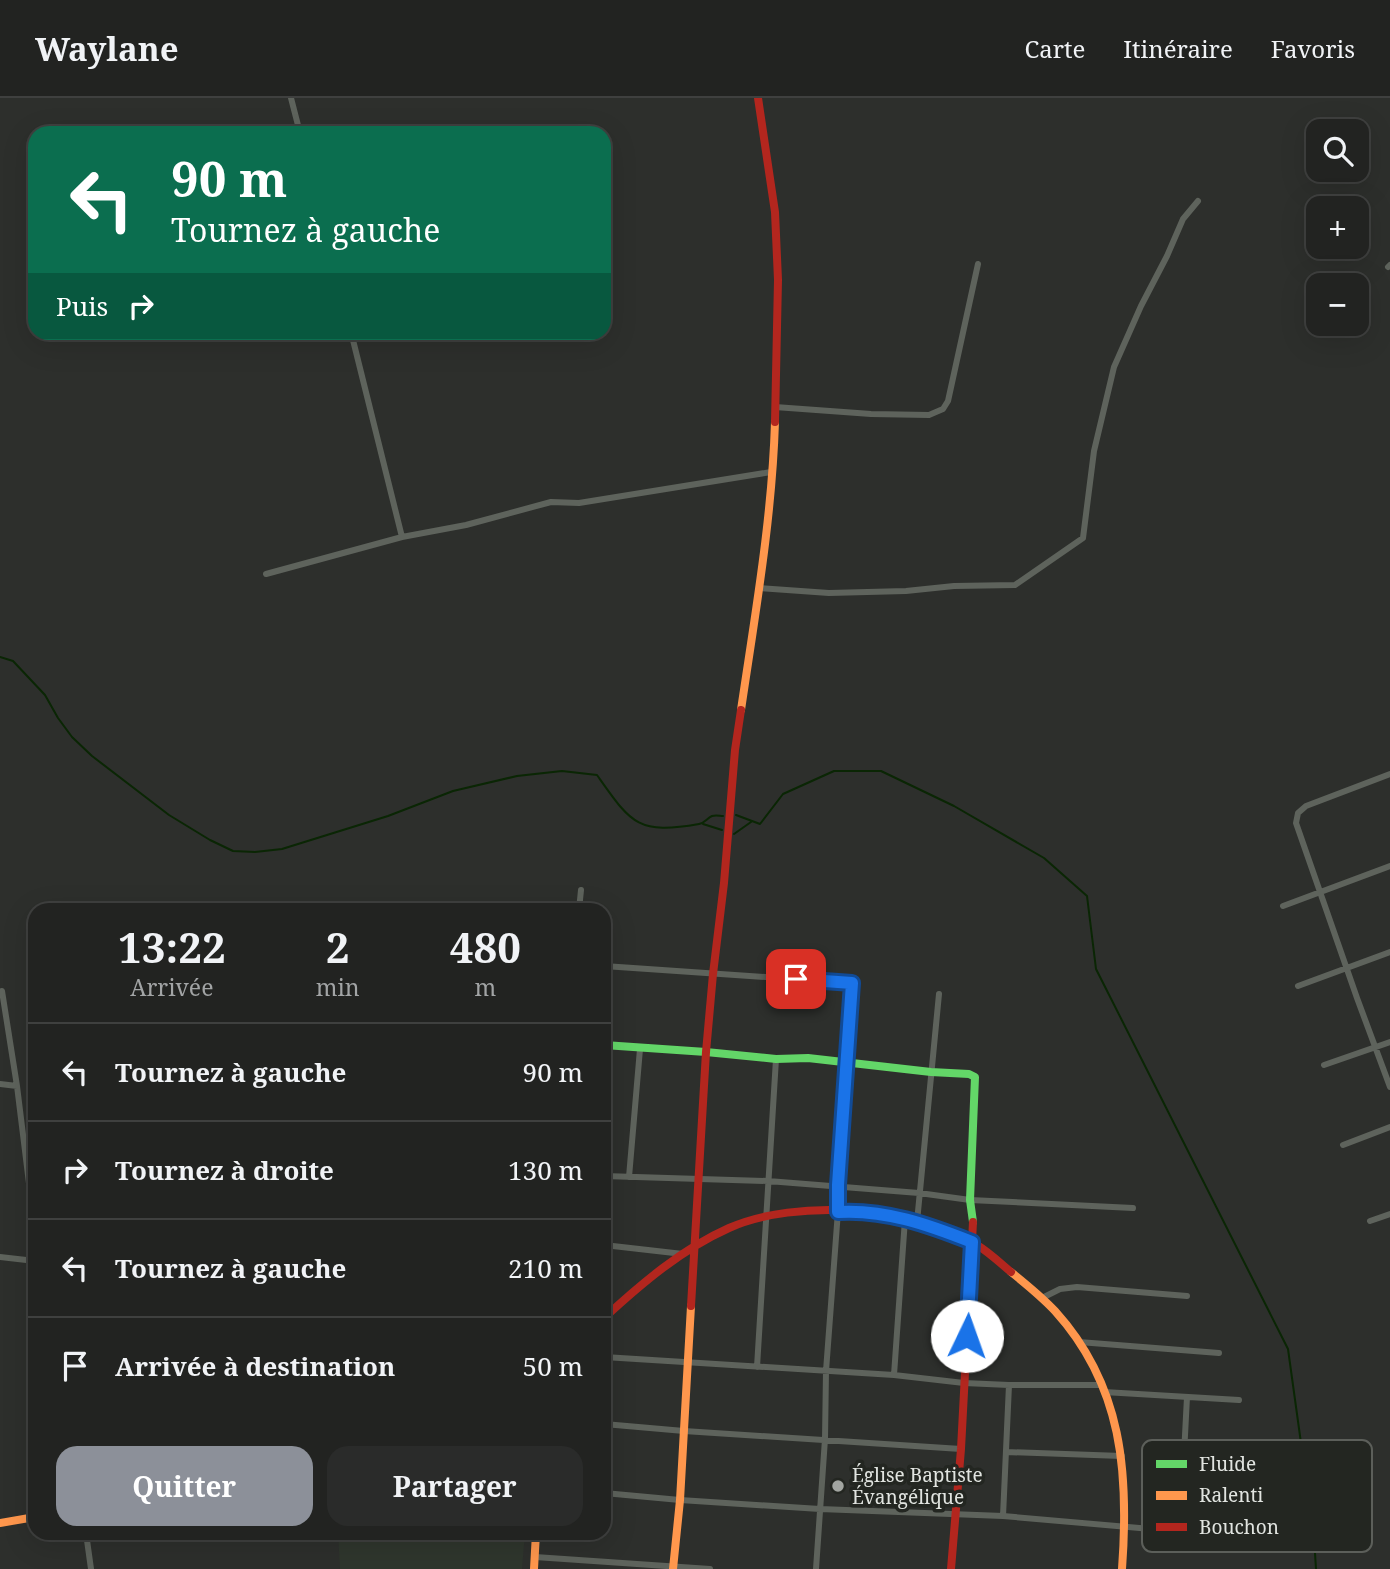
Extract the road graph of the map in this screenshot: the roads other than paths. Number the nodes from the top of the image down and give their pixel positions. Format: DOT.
graph roads {
  1 [pos="291,98"];
  2 [pos="758,98"];
  3 [pos="298,126"];
  4 [pos="1198,201"];
  5 [pos="978,264"];
  6 [pos="353,340"];
  7 [pos="775,407"];
  8 [pos="771,472"];
  9 [pos="402,537"];
  10 [pos="266,574"];
  11 [pos="759,589"];
  12 [pos="1390,774"];
  13 [pos="1390,866"];
  14 [pos="581,890"];
  15 [pos="1321,892"];
  16 [pos="580,903"];
  17 [pos="1283,906"];
  18 [pos="1390,952"];
  19 [pos="611,967"];
  20 [pos="1347,968"];
  21 [pos="713,974"];
  22 [pos="1297,986"];
  23 [pos="2,990"];
  24 [pos="939,994"];
  25 [pos="1390,1042"];
  26 [pos="611,1046"];
  27 [pos="1376,1047"];
  28 [pos="640,1049"];
  29 [pos="706,1052"];
  30 [pos="776,1059"];
  31 [pos="846,1062"];
  32 [pos="1324,1065"];
  33 [pos="931,1072"];
  34 [pos="0,1084"];
  35 [pos="18,1086"];
  36 [pos="1390,1087"];
  37 [pos="1390,1127"];
  38 [pos="1343,1144"];
  39 [pos="28,1172"];
  40 [pos="611,1176"];
  41 [pos="629,1177"];
  42 [pos="699,1180"];
  43 [pos="768,1181"];
  44 [pos="838,1185"];
  45 [pos="919,1192"];
  46 [pos="970,1200"];
  47 [pos="1133,1208"];
  48 [pos="838,1212"];
  49 [pos="1390,1214"];
  50 [pos="765,1216"];
  51 [pos="905,1219"];
  52 [pos="1370,1220"];
  53 [pos="917,1222"];
  54 [pos="972,1242"];
  55 [pos="611,1246"];
  56 [pos="695,1246"];
  57 [pos="683,1254"];
  58 [pos="0,1257"];
  59 [pos="28,1260"];
  60 [pos="1187,1296"];
  61 [pos="1042,1298"];
  62 [pos="611,1312"];
  63 [pos="1079,1342"];
  64 [pos="1219,1353"];
  65 [pos="611,1358"];
  66 [pos="688,1363"];
  67 [pos="757,1367"];
  68 [pos="826,1371"];
  69 [pos="894,1375"];
  70 [pos="964,1383"];
  71 [pos="1009,1385"];
  72 [pos="1102,1388"];
  73 [pos="1186,1397"];
  74 [pos="1239,1401"];
  75 [pos="611,1425"];
  76 [pos="684,1431"];
  77 [pos="825,1439"];
  78 [pos="1184,1440"];
  79 [pos="961,1449"];
  80 [pos="1006,1452"];
  81 [pos="1122,1456"];
  82 [pos="611,1494"];
  83 [pos="680,1500"];
  84 [pos="820,1508"];
  85 [pos="955,1514"];
  86 [pos="1003,1516"];
  87 [pos="28,1518"];
  88 [pos="0,1523"];
  89 [pos="1125,1526"];
  90 [pos="1142,1528"];
  91 [pos="87,1540"];
  92 [pos="536,1540"];
  93 [pos="535,1557"];
  94 [pos="673,1568"];
  95 [pos="91,1569"];
  96 [pos="534,1569"];
  97 [pos="710,1569"];
  98 [pos="816,1569"];
  99 [pos="951,1569"];
  100 [pos="1122,1569"];
  1 -- 3 [label="street"];
  2 -- 7 [label="street"];
  4 -- 11 [label="street"];
  5 -- 7 [label="street"];
  6 -- 9 [label="street"];
  7 -- 8 [label="street"];
  8 -- 9 [label="street"];
  8 -- 11 [label="street"];
  9 -- 10 [label="street"];
  11 -- 21 [label="street"];
  12 -- 15 [label="street"];
  13 -- 15 [label="street"];
  14 -- 16 [label="street"];
  15 -- 17 [label="street"];
  15 -- 20 [label="street"];
  18 -- 20 [label="street"];
  19 -- 21 [label="street"];
  20 -- 22 [label="street"];
  20 -- 27 [label="street"];
  21 -- 29 [label="street"];
  21 -- 31 [label="street"];
  23 -- 35 [label="street"];
  24 -- 33 [label="street"];
  25 -- 27 [label="street"];
  26 -- 28 [label="street"];
  27 -- 32 [label="street"];
  27 -- 36 [label="street"];
  28 -- 29 [label="street"];
  28 -- 41 [label="street"];
  29 -- 30 [label="street"];
  29 -- 42 [label="street"];
  30 -- 31 [label="street"];
  30 -- 43 [label="street"];
  31 -- 33 [label="street"];
  31 -- 44 [label="street"];
  33 -- 45 [label="street"];
  33 -- 46 [label="street"];
  34 -- 35 [label="street"];
  35 -- 39 [label="street"];
  37 -- 38 [label="street"];
  40 -- 41 [label="street"];
  41 -- 42 [label="street"];
  42 -- 43 [label="street"];
  42 -- 56 [label="street"];
  43 -- 44 [label="street"];
  43 -- 50 [label="street"];
  44 -- 45 [label="street"];
  44 -- 48 [label="street"];
  45 -- 46 [label="street"];
  45 -- 53 [label="street"];
  46 -- 47 [label="street"];
  46 -- 54 [label="street"];
  48 -- 50 [label="street"];
  48 -- 51 [label="street"];
  48 -- 68 [label="street"];
  49 -- 52 [label="street"];
  50 -- 56 [label="street"];
  50 -- 67 [label="street"];
  51 -- 53 [label="street"];
  51 -- 69 [label="street"];
  53 -- 54 [label="street"];
  54 -- 61 [label="street"];
  54 -- 70 [label="street"];
  55 -- 57 [label="street"];
  56 -- 57 [label="street"];
  56 -- 66 [label="street"];
  57 -- 62 [label="street"];
  58 -- 59 [label="street"];
  60 -- 61 [label="street"];
  61 -- 63 [label="street"];
  63 -- 64 [label="street"];
  63 -- 72 [label="street"];
  65 -- 66 [label="street"];
  66 -- 67 [label="street"];
  66 -- 76 [label="street"];
  67 -- 68 [label="street"];
  68 -- 69 [label="street"];
  68 -- 77 [label="street"];
  69 -- 70 [label="street"];
  70 -- 71 [label="street"];
  70 -- 79 [label="street"];
  71 -- 72 [label="street"];
  71 -- 80 [label="street"];
  72 -- 73 [label="street"];
  72 -- 81 [label="street"];
  73 -- 74 [label="street"];
  73 -- 78 [label="street"];
  75 -- 76 [label="street"];
  76 -- 77 [label="street"];
  76 -- 83 [label="street"];
  77 -- 79 [label="street"];
  77 -- 84 [label="street"];
  79 -- 85 [label="street"];
  80 -- 81 [label="street"];
  80 -- 86 [label="street"];
  81 -- 89 [label="street"];
  82 -- 83 [label="street"];
  83 -- 84 [label="street"];
  83 -- 94 [label="street"];
  84 -- 85 [label="street"];
  84 -- 98 [label="street"];
  85 -- 86 [label="street"];
  85 -- 99 [label="street"];
  86 -- 89 [label="street"];
  87 -- 88 [label="street"];
  89 -- 90 [label="street"];
  89 -- 100 [label="street"];
  91 -- 95 [label="street"];
  92 -- 93 [label="street"];
  93 -- 94 [label="street"];
  93 -- 96 [label="street"];
  94 -- 97 [label="street"];
}
